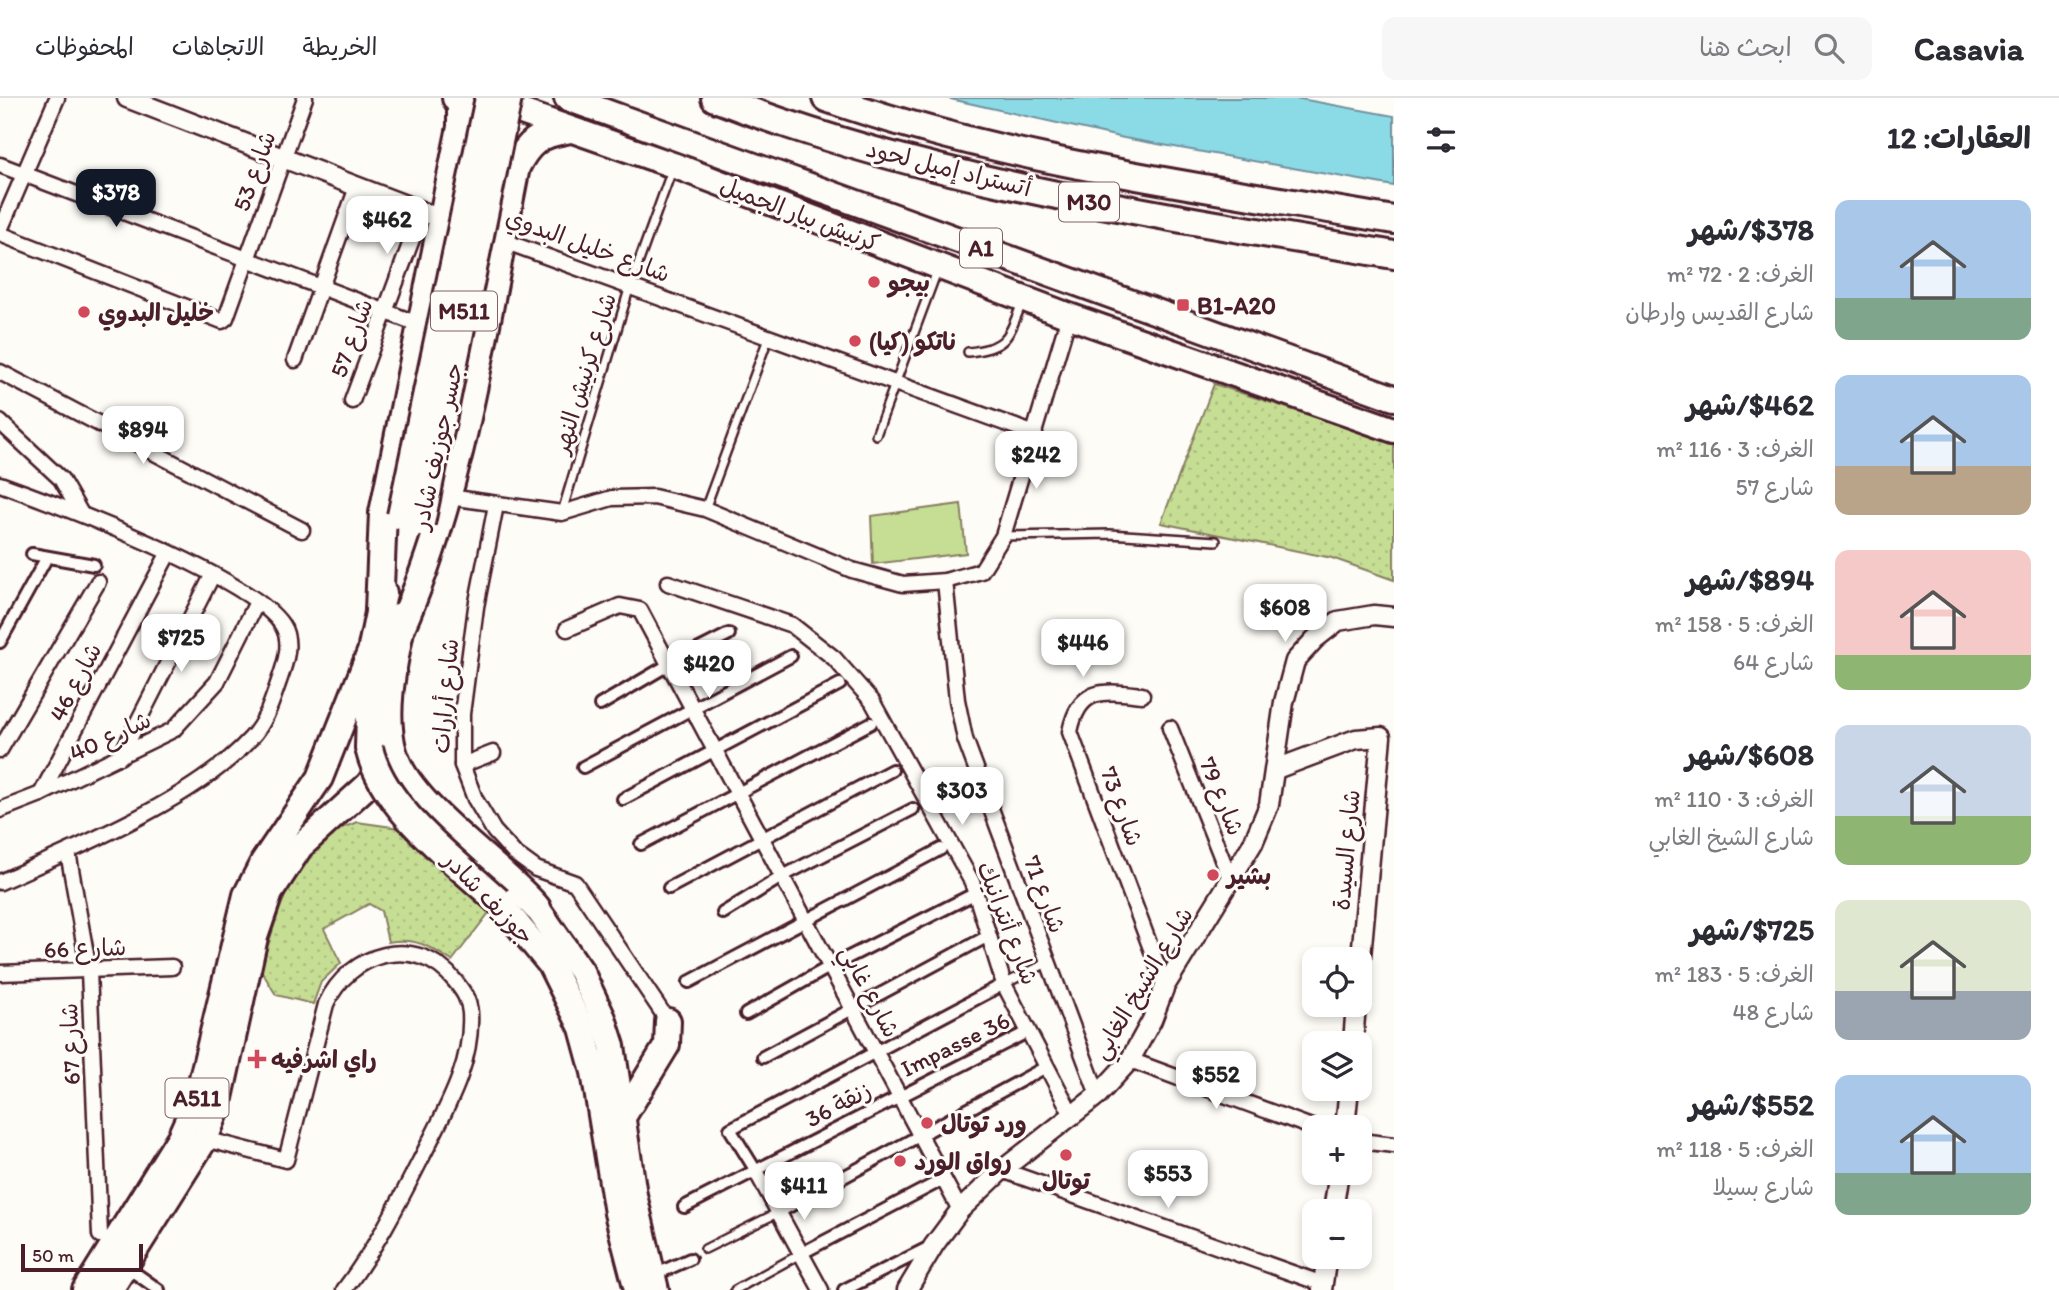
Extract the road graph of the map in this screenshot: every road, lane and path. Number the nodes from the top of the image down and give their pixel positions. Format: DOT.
graph roads {
  1 [pos="57,98"];
  2 [pos="127,98"];
  3 [pos="305,98"];
  4 [pos="456,98"];
  5 [pos="483,98"];
  6 [pos="489,98"];
  7 [pos="508,98"];
  8 [pos="567,98"];
  9 [pos="715,98"];
  10 [pos="825,98"];
  11 [pos="566,130"];
  12 [pos="283,159"];
  13 [pos="0,165"];
  14 [pos="673,165"];
  15 [pos="24,175"];
  16 [pos="357,187"];
  17 [pos="432,216"];
  18 [pos="1394,220"];
  19 [pos="0,232"];
  20 [pos="501,240"];
  21 [pos="1394,255"];
  22 [pos="246,260"];
  23 [pos="939,267"];
  24 [pos="630,286"];
  25 [pos="320,288"];
  26 [pos="1024,299"];
  27 [pos="385,312"];
  28 [pos="1069,316"];
  29 [pos="410,321"];
  30 [pos="769,336"];
  31 [pos="968,352"];
  32 [pos="295,360"];
  33 [pos="0,372"];
  34 [pos="897,382"];
  35 [pos="1394,398"];
  36 [pos="352,401"];
  37 [pos="0,422"];
  38 [pos="1394,430"];
  39 [pos="1035,434"];
  40 [pos="876,435"];
  41 [pos="0,484"];
  42 [pos="449,497"];
  43 [pos="496,505"];
  44 [pos="705,509"];
  45 [pos="80,512"];
  46 [pos="562,513"];
  47 [pos="411,520"];
  48 [pos="302,530"];
  49 [pos="1003,537"];
  50 [pos="1216,541"];
  51 [pos="32,554"];
  52 [pos="168,554"];
  53 [pos="47,557"];
  54 [pos="94,565"];
  55 [pos="212,576"];
  56 [pos="945,581"];
  57 [pos="98,582"];
  58 [pos="668,583"];
  59 [pos="257,602"];
  60 [pos="379,611"];
  61 [pos="1394,617"];
  62 [pos="567,629"];
  63 [pos="400,630"];
  64 [pos="729,634"];
  65 [pos="0,642"];
  66 [pos="372,647"];
  67 [pos="791,656"];
  68 [pos="670,664"];
  69 [pos="841,684"];
  70 [pos="1142,695"];
  71 [pos="600,705"];
  72 [pos="694,708"];
  73 [pos="871,723"];
  74 [pos="1170,729"];
  75 [pos="1387,739"];
  76 [pos="0,750"];
  77 [pos="385,750"];
  78 [pos="716,750"];
  79 [pos="493,753"];
  80 [pos="120,757"];
  81 [pos="462,765"];
  82 [pos="583,767"];
  83 [pos="1276,769"];
  84 [pos="892,770"];
  85 [pos="739,793"];
  86 [pos="41,794"];
  87 [pos="623,799"];
  88 [pos="913,808"];
  89 [pos="0,810"];
  90 [pos="763,839"];
  91 [pos="641,844"];
  92 [pos="941,849"];
  93 [pos="68,852"];
  94 [pos="783,876"];
  95 [pos="0,881"];
  96 [pos="1231,881"];
  97 [pos="669,888"];
  98 [pos="976,893"];
  99 [pos="498,901"];
  100 [pos="537,908"];
  101 [pos="723,913"];
  102 [pos="806,920"];
  103 [pos="990,935"];
  104 [pos="1362,947"];
  105 [pos="1047,962"];
  106 [pos="831,966"];
  107 [pos="172,967"];
  108 [pos="89,971"];
  109 [pos="0,973"];
  110 [pos="689,982"];
  111 [pos="1004,984"];
  112 [pos="1165,986"];
  113 [pos="852,1007"];
  114 [pos="746,1014"];
  115 [pos="668,1021"];
  116 [pos="1029,1031"];
  117 [pos="876,1051"];
  118 [pos="763,1057"];
  119 [pos="1130,1060"];
  120 [pos="1046,1067"];
  121 [pos="899,1095"];
  122 [pos="1098,1095"];
  123 [pos="623,1117"];
  124 [pos="1073,1117"];
  125 [pos="1302,1124"];
  126 [pos="921,1135"];
  127 [pos="205,1139"];
  128 [pos="1372,1143"];
  129 [pos="1394,1145"];
  130 [pos="1002,1170"];
  131 [pos="756,1171"];
  132 [pos="944,1179"];
  133 [pos="684,1207"];
  134 [pos="960,1210"];
  135 [pos="779,1212"];
  136 [pos="100,1236"];
  137 [pos="934,1245"];
  138 [pos="705,1250"];
  139 [pos="802,1253"];
  140 [pos="690,1259"];
  141 [pos="125,1266"];
  142 [pos="1324,1269"];
  143 [pos="648,1285"];
  144 [pos="1322,1287"];
  145 [pos="85,1290"];
  146 [pos="110,1290"];
  147 [pos="159,1290"];
  148 [pos="344,1290"];
  149 [pos="735,1290"];
  150 [pos="821,1290"];
  151 [pos="844,1290"];
  152 [pos="906,1290"];
  1 -- 15 [label="street"];
  2 -- 12 [label="street, شارع خليل البدوي"];
  3 -- 12 [label="street, شارع 53"];
  4 -- 17 [label="highway"];
  5 -- 11 [label="highway, كرنيش بيار الجميل"];
  6 -- 47 [label="highway, جسر جوزيف شادر / M511, bridge"];
  7 -- 47 [label="highway, جسر جوزيف شادر / M511, bridge"];
  8 -- 35 [label="highway, كرنيش بيار الجميل / A1"];
  9 -- 21 [label="highway, أتستراد إميل لحود / M30"];
  10 -- 18 [label="highway, أتستراد إميل لحود / M30"];
  11 -- 14 [label="highway, كرنيش بيار الجميل"];
  11 -- 20 [label="highway"];
  12 -- 16 [label="street, شارع خليل البدوي"];
  12 -- 22 [label="street, شارع 53"];
  13 -- 15 [label="street"];
  14 -- 23 [label="highway, كرنيش بيار الجميل"];
  14 -- 24 [label="lane, شارع كرنيش النهر"];
  15 -- 19 [label="street"];
  15 -- 22 [label="street"];
  16 -- 17 [label="street, شارع خليل البدوي"];
  16 -- 25 [label="street"];
  17 -- 20 [label="street, شارع خليل البدوي"];
  17 -- 27 [label="street, شارع 57"];
  17 -- 60 [label="highway"];
  19 -- 22 [label="street, شارع 53"];
  20 -- 24 [label="street, شارع خليل البدوي"];
  20 -- 42 [label="highway"];
  22 -- 25 [label="street"];
  23 -- 26 [label="highway, كرنيش بيار الجميل"];
  23 -- 34 [label="lane"];
  24 -- 30 [label="street, شارع خليل البدوي"];
  24 -- 46 [label="lane, شارع كرنيش النهر"];
  25 -- 27 [label="street"];
  25 -- 32 [label="street"];
  26 -- 28 [label="highway, كرنيش بيار الجميل"];
  26 -- 31 [label="lane"];
  27 -- 29 [label="street"];
  27 -- 36 [label="street, شارع 57"];
  28 -- 38 [label="highway, كرنيش بيار الجميل"];
  28 -- 39 [label="street"];
  30 -- 34 [label="street, شارع خليل البدوي"];
  30 -- 44 [label="lane"];
  33 -- 48 [label="street"];
  34 -- 39 [label="street, شارع خليل البدوي"];
  34 -- 40 [label="lane"];
  37 -- 45 [label="street"];
  39 -- 49 [label="street"];
  41 -- 45 [label="street"];
  42 -- 43 [label="street"];
  42 -- 63 [label="highway"];
  43 -- 46 [label="street"];
  43 -- 81 [label="street, شارع أرارات"];
  44 -- 46 [label="street"];
  44 -- 56 [label="street"];
  45 -- 52 [label="street"];
  47 -- 60 [label="highway, جوزيف شادر / M511"];
  47 -- 63 [label="highway, جسر جوزيف شادر / M511"];
  49 -- 50 [label="lane"];
  49 -- 56 [label="street"];
  51 -- 53 [label="street"];
  52 -- 55 [label="street"];
  52 -- 86 [label="street, شارع 46"];
  53 -- 54 [label="street"];
  53 -- 65 [label="street"];
  55 -- 59 [label="street"];
  55 -- 80 [label="street"];
  56 -- 105 [label="street, شارع 71"];
  57 -- 76 [label="street"];
  58 -- 98 [label="street, شارع أنترانيك"];
  59 -- 80 [label="street, شارع 40"];
  59 -- 93 [label="street"];
  60 -- 66 [label="highway, جوزيف شادر / M511"];
  61 -- 83 [label="street, شارع الشيخ الغابي"];
  62 -- 68 [label="street, شارع غابي"];
  63 -- 77 [label="highway, جسر جوزيف شادر / M511"];
  64 -- 68 [label="street"];
  66 -- 77 [label="highway, جوزيف شادر"];
  66 -- 145 [label="highway, A511"];
  67 -- 72 [label="street"];
  68 -- 71 [label="street"];
  68 -- 72 [label="street, شارع غابي"];
  69 -- 78 [label="street"];
  70 -- 112 [label="street, شارع 73"];
  72 -- 78 [label="street, شارع غابي"];
  72 -- 82 [label="street"];
  73 -- 85 [label="street"];
  74 -- 96 [label="street, شارع 79"];
  75 -- 83 [label="street"];
  75 -- 104 [label="street, شارع السيدة"];
  77 -- 99 [label="highway, جوزيف شادر, bridge"];
  77 -- 100 [label="highway, جوزيف شادر"];
  77 -- 127 [label="highway, A511"];
  78 -- 85 [label="street, شارع غابي"];
  78 -- 87 [label="street"];
  79 -- 81 [label="street"];
  80 -- 86 [label="street, شارع 40"];
  81 -- 115 [label="street, شارع أرارات"];
  83 -- 96 [label="street, شارع الشيخ الغابي"];
  84 -- 90 [label="street"];
  85 -- 90 [label="street, شارع غابي"];
  85 -- 91 [label="street"];
  86 -- 89 [label="street, شارع 40"];
  88 -- 94 [label="street"];
  90 -- 94 [label="street, شارع غابي"];
  90 -- 97 [label="street"];
  92 -- 102 [label="street"];
  93 -- 95 [label="street"];
  93 -- 108 [label="street, شارع 67"];
  94 -- 101 [label="street"];
  94 -- 102 [label="street, شارع غابي"];
  96 -- 112 [label="street, شارع الشيخ الغابي"];
  98 -- 103 [label="street, شارع أنترانيك"];
  98 -- 106 [label="street"];
  99 -- 143 [label="highway, جوزيف شادر"];
  100 -- 123 [label="highway, جوزيف شادر"];
  102 -- 106 [label="street, شارع غابي"];
  102 -- 110 [label="street"];
  103 -- 111 [label="street, شارع أنترانيك"];
  103 -- 113 [label="street"];
  105 -- 111 [label="lane"];
  105 -- 122 [label="street, شارع 71"];
  106 -- 113 [label="street, شارع غابي"];
  106 -- 114 [label="street"];
  107 -- 108 [label="street, شارع 66"];
  108 -- 109 [label="street, شارع 66"];
  108 -- 136 [label="street, شارع 67"];
  111 -- 116 [label="street, شارع أنترانيك"];
  111 -- 117 [label="street"];
  112 -- 119 [label="street, شارع الشيخ الغابي"];
  113 -- 117 [label="street, شارع غابي"];
  113 -- 118 [label="street"];
  115 -- 123 [label="highway"];
  116 -- 120 [label="street, شارع أنترانيك"];
  116 -- 121 [label="street, Impasse 36"];
  117 -- 121 [label="street, شارع غابي"];
  117 -- 131 [label="street"];
  119 -- 122 [label="street, شارع الشيخ الغابي"];
  119 -- 125 [label="street"];
  120 -- 124 [label="street, شارع أنترانيك"];
  120 -- 126 [label="street"];
  121 -- 126 [label="street, شارع غابي"];
  121 -- 131 [label="street, زنقة 36"];
  122 -- 124 [label="street, شارع الشيخ الغابي"];
  123 -- 143 [label="highway, جوزيف شادر"];
  124 -- 130 [label="street, شارع الشيخ الغابي"];
  126 -- 132 [label="street, شارع غابي"];
  126 -- 135 [label="street"];
  127 -- 141 [label="highway, A511"];
  127 -- 148 [label="street"];
  128 -- 129 [label="street"];
  130 -- 134 [label="street, شارع الشيخ الغابي"];
  130 -- 144 [label="street"];
  131 -- 133 [label="street, زنقة 36"];
  131 -- 135 [label="street"];
  132 -- 134 [label="street, شارع غابي"];
  132 -- 139 [label="street"];
  134 -- 137 [label="street, شارع الشيخ الغابي"];
  135 -- 138 [label="lane"];
  135 -- 139 [label="street"];
  137 -- 151 [label="street"];
  137 -- 152 [label="street, شارع الشيخ الغابي"];
  139 -- 149 [label="lane"];
  139 -- 150 [label="street"];
  140 -- 143 [label="street"];
  141 -- 146 [label="highway, A511"];
  141 -- 147 [label="street"];
  142 -- 144 [label="street"];
}
